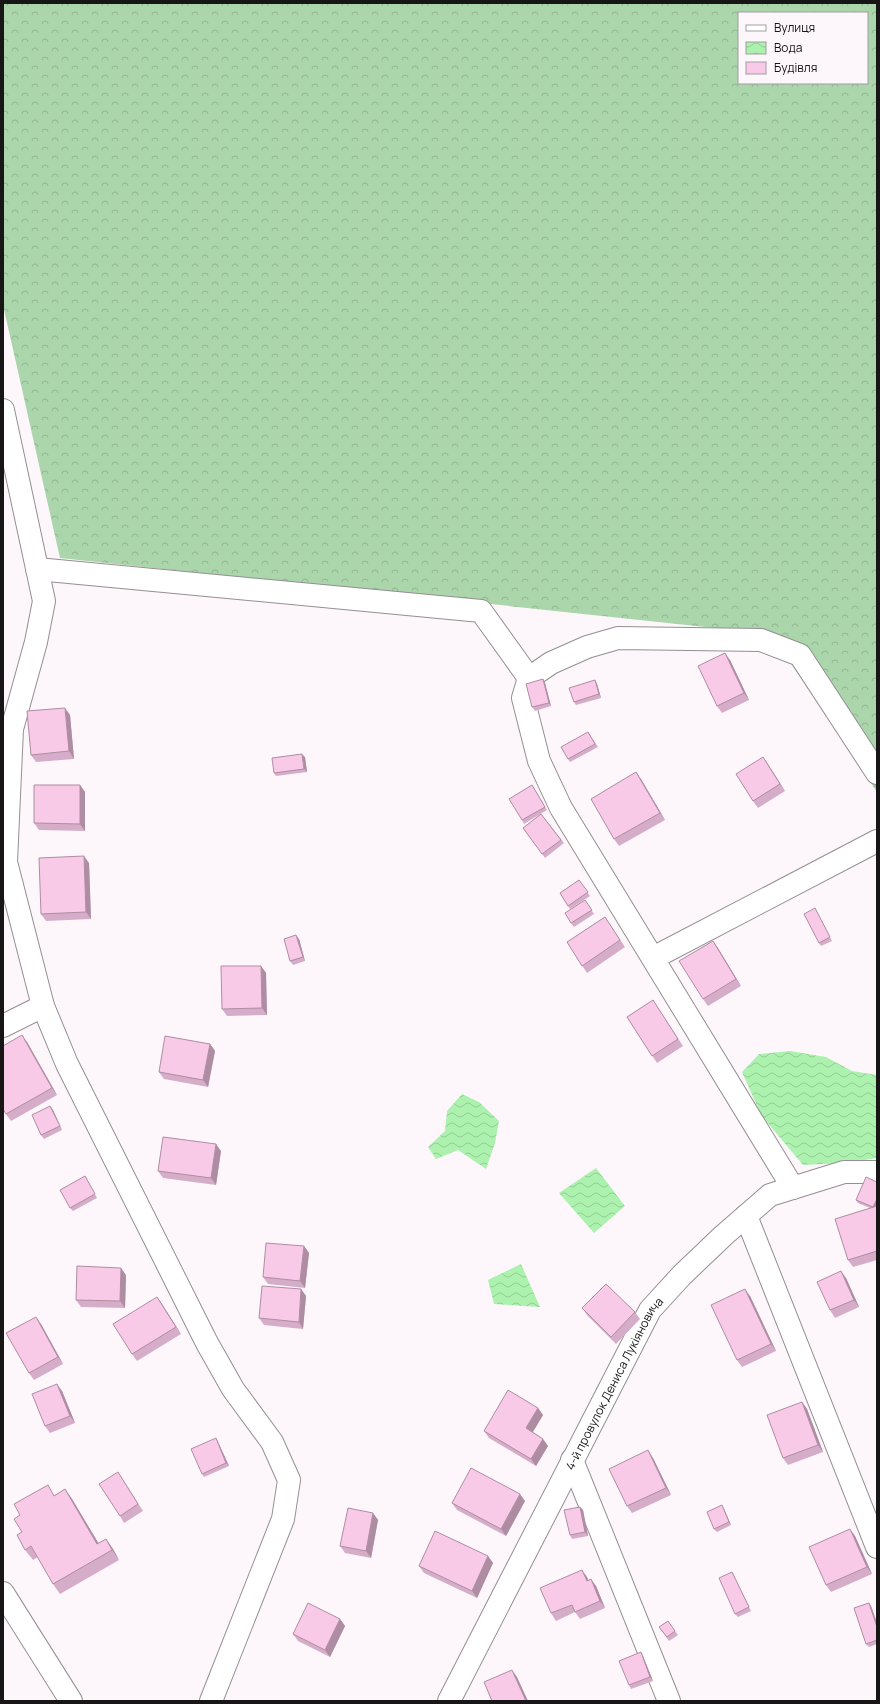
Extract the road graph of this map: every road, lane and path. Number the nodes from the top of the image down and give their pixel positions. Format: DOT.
graph roads {
  1 [pos="3,410"];
  2 [pos="37,569"];
  3 [pos="529,678"];
  4 [pos="877,773"];
  5 [pos="877,841"];
  6 [pos="653,958"];
  7 [pos="43,1006"];
  8 [pos="3,1026"];
  9 [pos="877,1172"];
  10 [pos="793,1188"];
  11 [pos="746,1216"];
  12 [pos="572,1460"];
  13 [pos="877,1547"];
  14 [pos="3,1593"];
  15 [pos="70,1700"];
  16 [pos="211,1701"];
  17 [pos="448,1701"];
  18 [pos="669,1701"];
  1 -- 2 [label="street"];
  2 -- 3 [label="street"];
  2 -- 7 [label="street"];
  3 -- 4 [label="street"];
  3 -- 6 [label="street"];
  5 -- 6 [label="street"];
  6 -- 10 [label="street"];
  7 -- 8 [label="street"];
  7 -- 16 [label="street"];
  9 -- 10 [label="street, 4-й провулок Дениса Лукіяновича"];
  10 -- 11 [label="street, 4-й провулок Дениса Лукіяновича"];
  11 -- 12 [label="street, 4-й провулок Дениса Лукіяновича"];
  11 -- 13 [label="street"];
  12 -- 17 [label="street, 4-й провулок Дениса Лукіяновича"];
  12 -- 18 [label="street"];
  14 -- 15 [label="street"];
}
